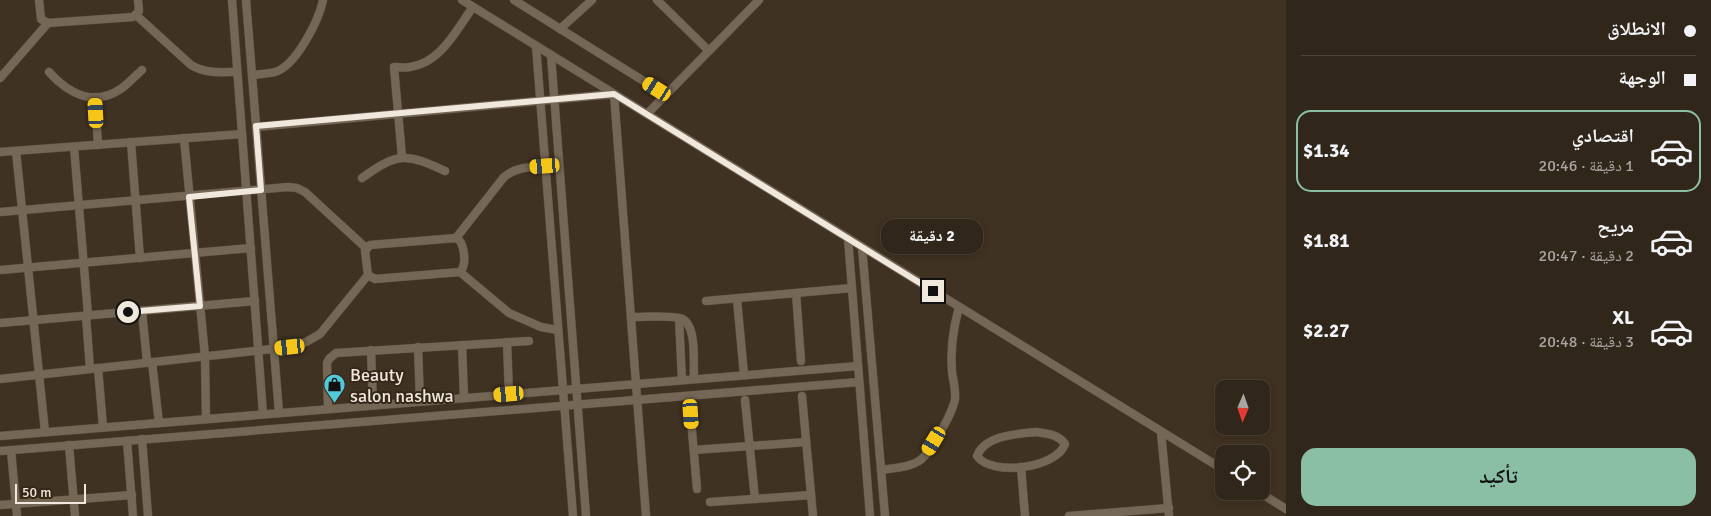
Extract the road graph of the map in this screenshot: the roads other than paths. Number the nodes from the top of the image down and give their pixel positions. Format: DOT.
graph roads {
  1 [pos="39,0"];
  2 [pos="138,0"];
  3 [pos="232,0"];
  4 [pos="246,0"];
  5 [pos="323,0"];
  6 [pos="462,0"];
  7 [pos="514,0"];
  8 [pos="592,0"];
  9 [pos="657,0"];
  10 [pos="758,0"];
  11 [pos="473,7"];
  12 [pos="136,15"];
  13 [pos="48,23"];
  14 [pos="560,29"];
  15 [pos="536,46"];
  16 [pos="708,50"];
  17 [pos="551,55"];
  18 [pos="142,70"];
  19 [pos="49,72"];
  20 [pos="237,72"];
  21 [pos="252,75"];
  22 [pos="0,78"];
  23 [pos="614,94"];
  24 [pos="666,95"];
  25 [pos="95,97"];
  26 [pos="554,100"];
  27 [pos="540,101"];
  28 [pos="398,114"];
  29 [pos="647,114"];
  30 [pos="256,126"];
  31 [pos="242,134"];
  32 [pos="184,138"];
  33 [pos="131,142"];
  34 [pos="98,145"];
  35 [pos="74,146"];
  36 [pos="16,151"];
  37 [pos="0,152"];
  38 [pos="402,157"];
  39 [pos="545,166"];
  40 [pos="445,171"];
  41 [pos="362,178"];
  42 [pos="261,190"];
  43 [pos="246,192"];
  44 [pos="189,197"];
  45 [pos="135,201"];
  46 [pos="79,206"];
  47 [pos="22,210"];
  48 [pos="0,212"];
  49 [pos="264,228"];
  50 [pos="249,229"];
  51 [pos="564,230"];
  52 [pos="550,232"];
  53 [pos="456,238"];
  54 [pos="848,238"];
  55 [pos="862,247"];
  56 [pos="251,248"];
  57 [pos="366,248"];
  58 [pos="195,253"];
  59 [pos="140,258"];
  60 [pos="84,263"];
  61 [pos="28,268"];
  62 [pos="0,270"];
  63 [pos="460,272"];
  64 [pos="368,275"];
  65 [pos="852,288"];
  66 [pos="796,293"];
  67 [pos="737,299"];
  68 [pos="255,301"];
  69 [pos="706,302"];
  70 [pos="200,306"];
  71 [pos="959,307"];
  72 [pos="142,311"];
  73 [pos="87,316"];
  74 [pos="631,318"];
  75 [pos="679,318"];
  76 [pos="34,320"];
  77 [pos="0,323"];
  78 [pos="558,330"];
  79 [pos="529,341"];
  80 [pos="507,342"];
  81 [pos="462,345"];
  82 [pos="418,347"];
  83 [pos="274,348"];
  84 [pos="258,350"];
  85 [pos="371,350"];
  86 [pos="204,356"];
  87 [pos="801,361"];
  88 [pos="150,362"];
  89 [pos="858,366"];
  90 [pos="94,368"];
  91 [pos="40,374"];
  92 [pos="744,375"];
  93 [pos="0,379"];
  94 [pos="694,379"];
  95 [pos="682,380"];
  96 [pos="859,382"];
  97 [pos="636,384"];
  98 [pos="576,389"];
  99 [pos="563,390"];
  100 [pos="509,394"];
  101 [pos="689,396"];
  102 [pos="802,396"];
  103 [pos="464,398"];
  104 [pos="638,400"];
  105 [pos="745,400"];
  106 [pos="420,401"];
  107 [pos="396,403"];
  108 [pos="373,405"];
  109 [pos="578,405"];
  110 [pos="564,406"];
  111 [pos="328,409"];
  112 [pos="280,413"];
  113 [pos="263,414"];
  114 [pos="221,418"];
  115 [pos="206,419"];
  116 [pos="398,419"];
  117 [pos="877,421"];
  118 [pos="862,422"];
  119 [pos="159,423"];
  120 [pos="103,427"];
  121 [pos="45,432"];
  122 [pos="1161,432"];
  123 [pos="224,433"];
  124 [pos="0,436"];
  125 [pos="142,439"];
  126 [pos="127,440"];
  127 [pos="806,442"];
  128 [pos="69,445"];
  129 [pos="750,446"];
  130 [pos="11,450"];
  131 [pos="694,450"];
  132 [pos="0,451"];
  133 [pos="1215,465"];
  134 [pos="1021,467"];
  135 [pos="881,470"];
  136 [pos="697,489"];
  137 [pos="132,495"];
  138 [pos="811,495"];
  139 [pos="73,499"];
  140 [pos="755,499"];
  141 [pos="1270,499"];
  142 [pos="710,502"];
  143 [pos="16,504"];
  144 [pos="0,505"];
  145 [pos="1286,509"];
  146 [pos="1169,512"];
  147 [pos="17,516"];
  148 [pos="75,516"];
  149 [pos="133,516"];
  150 [pos="148,516"];
  151 [pos="573,516"];
  152 [pos="586,516"];
  153 [pos="646,516"];
  154 [pos="813,516"];
  155 [pos="870,516"];
  156 [pos="885,516"];
  157 [pos="1025,516"];
  158 [pos="1069,516"];
  1 -- 13 [label="street"];
  2 -- 12 [label="street"];
  3 -- 20 [label="street"];
  4 -- 21 [label="street"];
  5 -- 21 [label="street"];
  6 -- 11 [label="street"];
  7 -- 14 [label="street"];
  8 -- 14 [label="street"];
  9 -- 16 [label="street"];
  10 -- 16 [label="street"];
  11 -- 15 [label="street"];
  11 -- 28 [label="street"];
  12 -- 13 [label="street"];
  12 -- 20 [label="street"];
  13 -- 22 [label="street"];
  14 -- 24 [label="street"];
  15 -- 17 [label="street"];
  15 -- 27 [label="street"];
  16 -- 24 [label="street"];
  17 -- 23 [label="street"];
  17 -- 26 [label="street"];
  18 -- 25 [label="street"];
  19 -- 25 [label="street"];
  20 -- 31 [label="street"];
  21 -- 30 [label="street"];
  23 -- 26 [label="street"];
  23 -- 29 [label="street"];
  23 -- 74 [label="street"];
  24 -- 29 [label="street"];
  25 -- 34 [label="street"];
  26 -- 27 [label="street"];
  26 -- 51 [label="street"];
  27 -- 28 [label="street"];
  27 -- 39 [label="street"];
  28 -- 30 [label="street"];
  28 -- 38 [label="street"];
  29 -- 54 [label="street"];
  30 -- 42 [label="street"];
  31 -- 32 [label="street"];
  31 -- 43 [label="street"];
  32 -- 33 [label="street"];
  32 -- 44 [label="street"];
  33 -- 34 [label="street"];
  33 -- 45 [label="street"];
  34 -- 35 [label="street"];
  35 -- 36 [label="street"];
  35 -- 46 [label="street"];
  36 -- 37 [label="street"];
  36 -- 47 [label="street"];
  38 -- 40 [label="street"];
  38 -- 41 [label="street"];
  39 -- 52 [label="street"];
  39 -- 53 [label="street"];
  42 -- 43 [label="street"];
  42 -- 49 [label="street"];
  42 -- 57 [label="street"];
  43 -- 44 [label="street"];
  43 -- 50 [label="street"];
  44 -- 45 [label="street"];
  44 -- 58 [label="street"];
  45 -- 46 [label="street"];
  45 -- 59 [label="street"];
  46 -- 47 [label="street"];
  46 -- 60 [label="street"];
  47 -- 48 [label="street"];
  47 -- 61 [label="street"];
  49 -- 50 [label="street"];
  49 -- 83 [label="street"];
  50 -- 56 [label="street"];
  51 -- 52 [label="street"];
  51 -- 98 [label="street"];
  52 -- 78 [label="street"];
  53 -- 57 [label="street"];
  53 -- 63 [label="street"];
  54 -- 55 [label="street"];
  54 -- 65 [label="street"];
  55 -- 71 [label="street"];
  55 -- 117 [label="street"];
  56 -- 58 [label="street"];
  56 -- 68 [label="street"];
  57 -- 64 [label="street"];
  58 -- 59 [label="street"];
  58 -- 70 [label="street"];
  59 -- 60 [label="street"];
  60 -- 61 [label="street"];
  60 -- 73 [label="street"];
  61 -- 62 [label="street"];
  61 -- 76 [label="street"];
  63 -- 64 [label="street"];
  63 -- 78 [label="street"];
  64 -- 83 [label="street"];
  65 -- 66 [label="street"];
  65 -- 89 [label="street"];
  66 -- 67 [label="street"];
  66 -- 87 [label="street"];
  67 -- 69 [label="street"];
  67 -- 92 [label="street"];
  68 -- 70 [label="street"];
  68 -- 84 [label="street"];
  70 -- 72 [label="street"];
  70 -- 86 [label="street"];
  71 -- 122 [label="street"];
  71 -- 135 [label="street"];
  72 -- 73 [label="street"];
  72 -- 88 [label="street"];
  73 -- 76 [label="street"];
  73 -- 90 [label="street"];
  74 -- 75 [label="street"];
  74 -- 97 [label="street"];
  75 -- 94 [label="street"];
  75 -- 95 [label="street"];
  76 -- 77 [label="street"];
  76 -- 91 [label="street"];
  78 -- 99 [label="street"];
  79 -- 80 [label="street"];
  80 -- 81 [label="street"];
  80 -- 100 [label="street"];
  81 -- 82 [label="street"];
  81 -- 103 [label="street"];
  82 -- 85 [label="street"];
  82 -- 106 [label="street"];
  83 -- 84 [label="street"];
  83 -- 112 [label="street"];
  84 -- 86 [label="street"];
  84 -- 113 [label="street"];
  85 -- 108 [label="street"];
  85 -- 111 [label="street"];
  86 -- 88 [label="street"];
  86 -- 115 [label="street"];
  88 -- 90 [label="street"];
  88 -- 119 [label="street"];
  89 -- 92 [label="street"];
  89 -- 96 [label="street"];
  90 -- 91 [label="street"];
  90 -- 120 [label="street"];
  91 -- 93 [label="street"];
  91 -- 121 [label="street"];
  92 -- 94 [label="street"];
  94 -- 95 [label="street"];
  95 -- 97 [label="street"];
  96 -- 101 [label="street"];
  96 -- 118 [label="street"];
  97 -- 98 [label="street"];
  97 -- 104 [label="street"];
  98 -- 99 [label="street"];
  98 -- 109 [label="street"];
  99 -- 100 [label="street"];
  99 -- 110 [label="street"];
  100 -- 103 [label="street"];
  101 -- 104 [label="street"];
  101 -- 131 [label="street"];
  102 -- 127 [label="street"];
  103 -- 106 [label="street"];
  104 -- 109 [label="street"];
  104 -- 153 [label="street"];
  105 -- 129 [label="street"];
  106 -- 107 [label="street"];
  107 -- 108 [label="street"];
  107 -- 116 [label="street"];
  108 -- 111 [label="street"];
  109 -- 110 [label="street"];
  109 -- 152 [label="street"];
  110 -- 116 [label="street"];
  110 -- 151 [label="street"];
  111 -- 112 [label="street"];
  112 -- 113 [label="street"];
  113 -- 114 [label="street"];
  114 -- 115 [label="street"];
  114 -- 123 [label="street"];
  115 -- 119 [label="street"];
  116 -- 123 [label="street"];
  117 -- 118 [label="street"];
  117 -- 135 [label="street"];
  118 -- 155 [label="street"];
  119 -- 120 [label="street"];
  120 -- 121 [label="street"];
  121 -- 124 [label="street"];
  122 -- 133 [label="street"];
  122 -- 146 [label="street"];
  123 -- 125 [label="street"];
  125 -- 126 [label="street"];
  125 -- 150 [label="street"];
  126 -- 128 [label="street"];
  126 -- 137 [label="street"];
  127 -- 129 [label="street"];
  127 -- 138 [label="street"];
  128 -- 130 [label="street"];
  128 -- 139 [label="street"];
  129 -- 131 [label="street"];
  129 -- 140 [label="street"];
  130 -- 132 [label="street"];
  130 -- 143 [label="street"];
  131 -- 136 [label="street"];
  134 -- 134 [label="street"];
  134 -- 157 [label="street"];
  135 -- 156 [label="street"];
  137 -- 139 [label="street"];
  137 -- 149 [label="street"];
  138 -- 140 [label="street"];
  138 -- 154 [label="street"];
  139 -- 143 [label="street"];
  139 -- 148 [label="street"];
  140 -- 142 [label="street"];
  141 -- 145 [label="street"];
  143 -- 144 [label="street"];
  143 -- 147 [label="street"];
  146 -- 158 [label="street"];
}
